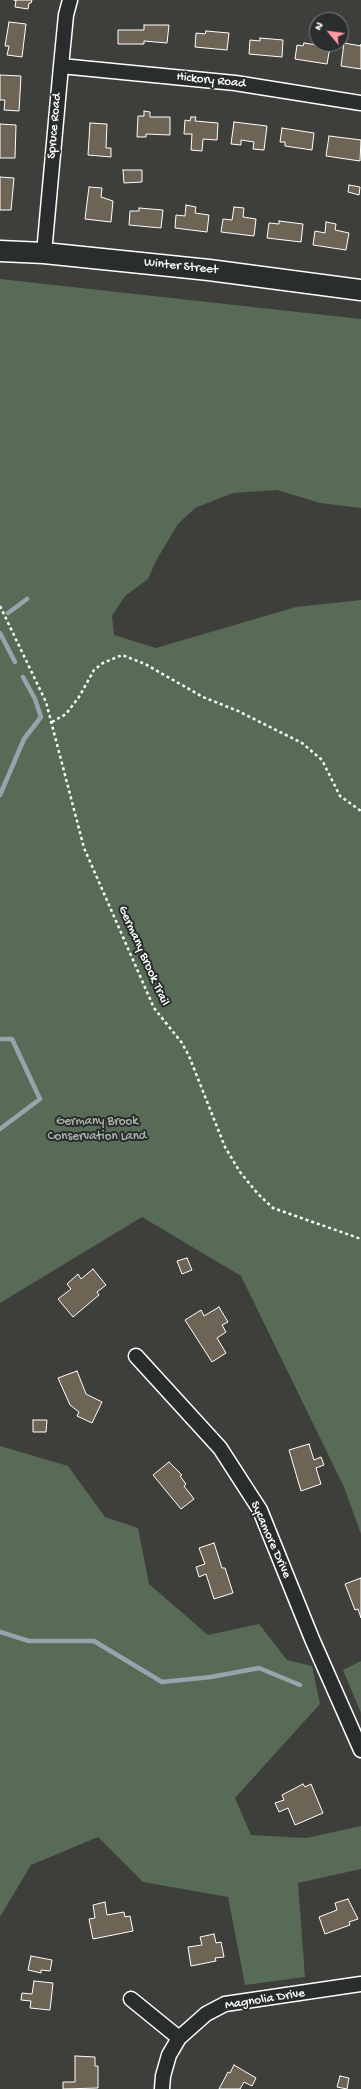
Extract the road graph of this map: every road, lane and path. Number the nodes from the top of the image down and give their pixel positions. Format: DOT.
graph roads {
  1 [pos="70,0"];
  2 [pos="61,66"];
  3 [pos="361,103"];
  4 [pos="0,251"];
  5 [pos="44,254"];
  6 [pos="361,290"];
  7 [pos="0,606"];
  8 [pos="52,722"];
  9 [pos="361,811"];
  10 [pos="361,1239"];
  11 [pos="136,1356"];
  12 [pos="361,1750"];
  13 [pos="361,1984"];
  14 [pos="131,1999"];
  15 [pos="179,2038"];
  16 [pos="162,2089"];
  1 -- 2 [label="street, Spruce Road"];
  2 -- 3 [label="street, Hickory Road"];
  2 -- 5 [label="street, Spruce Road"];
  4 -- 5 [label="street, Winter Street"];
  5 -- 6 [label="street, Winter Street"];
  7 -- 8 [label="path, Germany Brook Trail"];
  8 -- 9 [label="path"];
  8 -- 10 [label="path, Germany Brook Trail"];
  11 -- 12 [label="street, Sycamore Drive"];
  13 -- 15 [label="street, Magnolia Drive"];
  14 -- 15 [label="street"];
  15 -- 16 [label="street, Magnolia Drive"];
}
